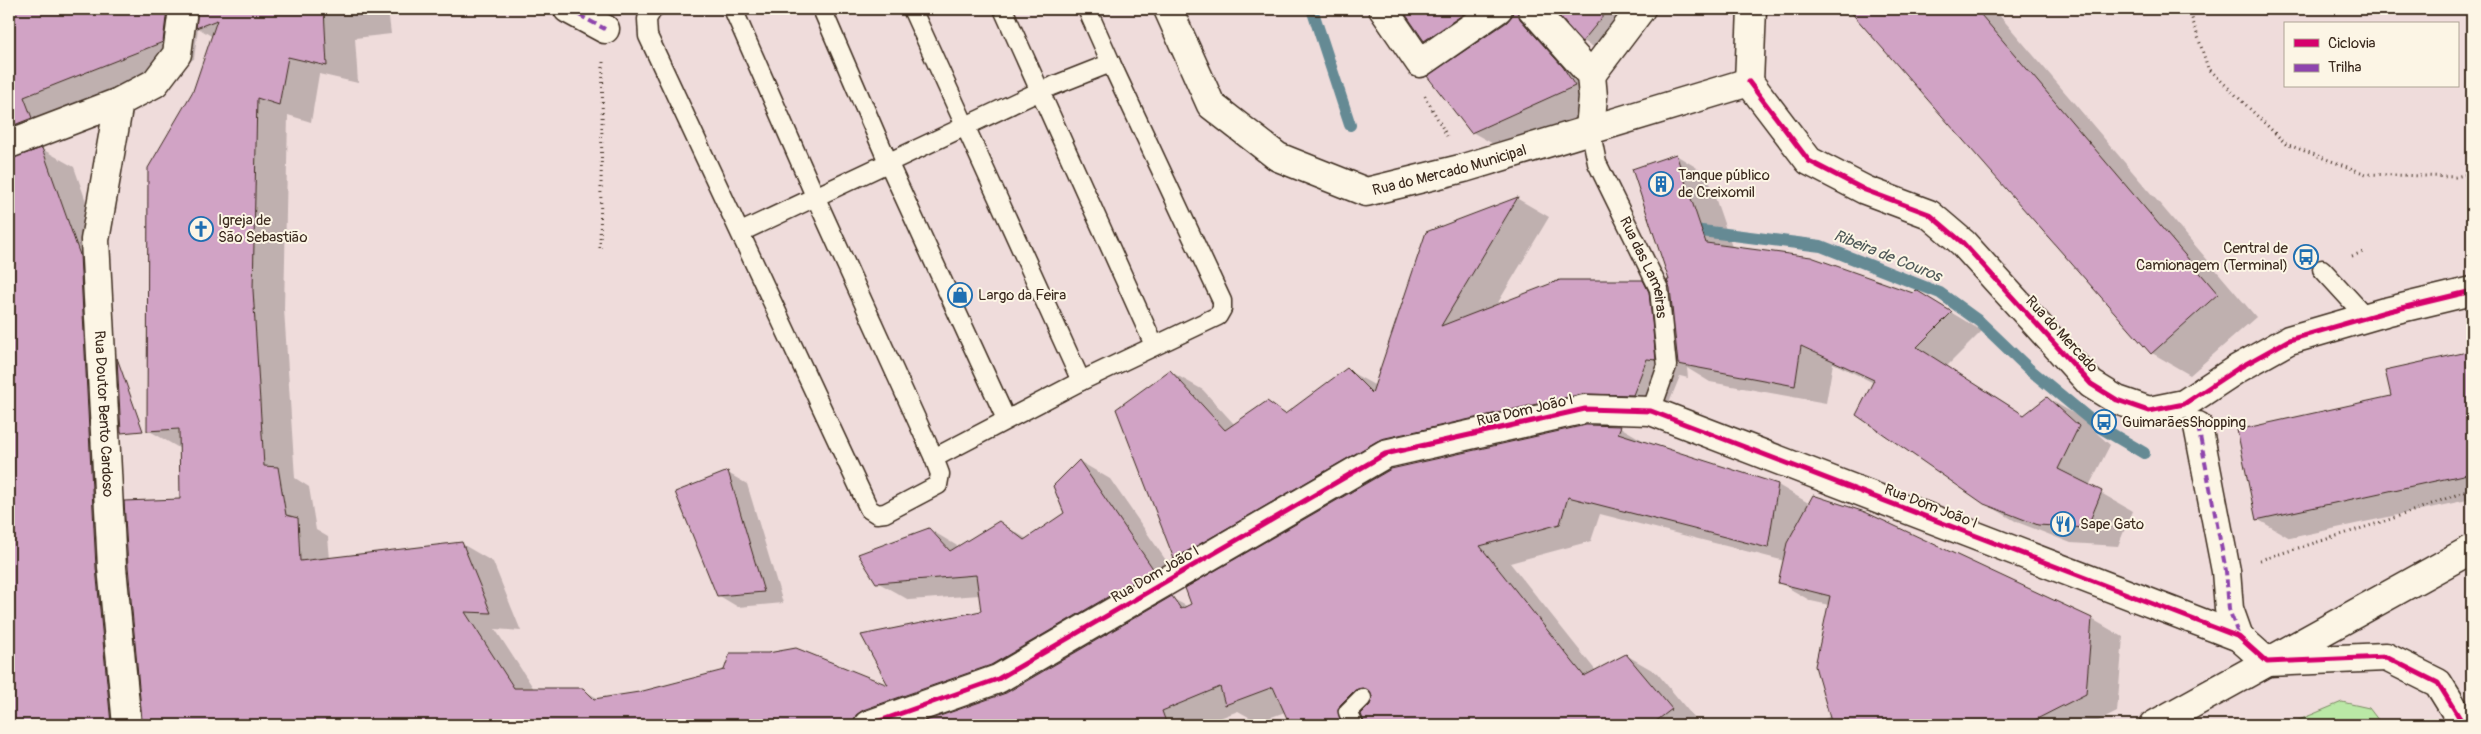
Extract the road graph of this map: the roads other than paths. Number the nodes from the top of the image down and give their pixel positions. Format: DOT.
graph roads {
  1 [pos="183,9"];
  2 [pos="568,9"];
  3 [pos="653,9"];
  4 [pos="733,9"];
  5 [pos="822,9"];
  6 [pos="912,9"];
  7 [pos="1003,9"];
  8 [pos="1087,9"];
  9 [pos="1168,9"];
  10 [pos="1383,9"];
  11 [pos="1498,9"];
  12 [pos="1532,9"];
  13 [pos="1641,9"];
  14 [pos="1752,9"];
  15 [pos="604,29"];
  16 [pos="1111,63"];
  17 [pos="1591,75"];
  18 [pos="1749,82"];
  19 [pos="1040,91"];
  20 [pos="119,102"];
  21 [pos="966,126"];
  22 [pos="1590,128"];
  23 [pos="9,144"];
  24 [pos="888,162"];
  25 [pos="814,196"];
  26 [pos="741,232"];
  27 [pos="2322,269"];
  28 [pos="2472,291"];
  29 [pos="2366,318"];
  30 [pos="1154,345"];
  31 [pos="1081,382"];
  32 [pos="1651,411"];
  33 [pos="1006,419"];
  34 [pos="2198,426"];
  35 [pos="934,458"];
  36 [pos="2472,549"];
  37 [pos="2239,637"];
  38 [pos="2267,662"];
  39 [pos="1362,698"];
  40 [pos="127,725"];
  41 [pos="868,725"];
  42 [pos="1354,725"];
  43 [pos="2154,725"];
  44 [pos="2464,725"];
  1 -- 20 [label="street"];
  2 -- 15 [label="street"];
  3 -- 26 [label="lane"];
  4 -- 25 [label="lane"];
  5 -- 24 [label="lane"];
  6 -- 21 [label="lane"];
  7 -- 19 [label="lane"];
  8 -- 16 [label="lane"];
  9 -- 22 [label="street, Rua do Mercado Municipal"];
  10 -- 11 [label="street"];
  12 -- 17 [label="street"];
  13 -- 17 [label="street"];
  14 -- 18 [label="street"];
  16 -- 19 [label="lane"];
  16 -- 30 [label="lane"];
  17 -- 22 [label="street"];
  18 -- 22 [label="street, Rua do Mercado Municipal"];
  18 -- 29 [label="street, Rua do Mercado"];
  19 -- 21 [label="lane"];
  19 -- 30 [label="lane"];
  20 -- 23 [label="street"];
  20 -- 40 [label="street, Rua Doutor Bento Cardoso"];
  21 -- 24 [label="lane"];
  21 -- 31 [label="lane"];
  22 -- 32 [label="lane, Rua das Lameiras"];
  24 -- 25 [label="lane"];
  24 -- 33 [label="lane"];
  25 -- 26 [label="lane"];
  25 -- 35 [label="lane"];
  26 -- 35 [label="lane"];
  27 -- 29 [label="lane"];
  28 -- 29 [label="street, Rua do Mercado"];
  30 -- 31 [label="lane"];
  31 -- 33 [label="lane"];
  32 -- 37 [label="street, Rua Dom João I"];
  32 -- 41 [label="street, Rua Dom João I"];
  33 -- 35 [label="lane"];
  34 -- 37 [label="street"];
  36 -- 38 [label="street"];
  37 -- 38 [label="street, Rua Dom João I"];
  38 -- 43 [label="street"];
  38 -- 44 [label="street"];
  39 -- 42 [label="lane"];
}
